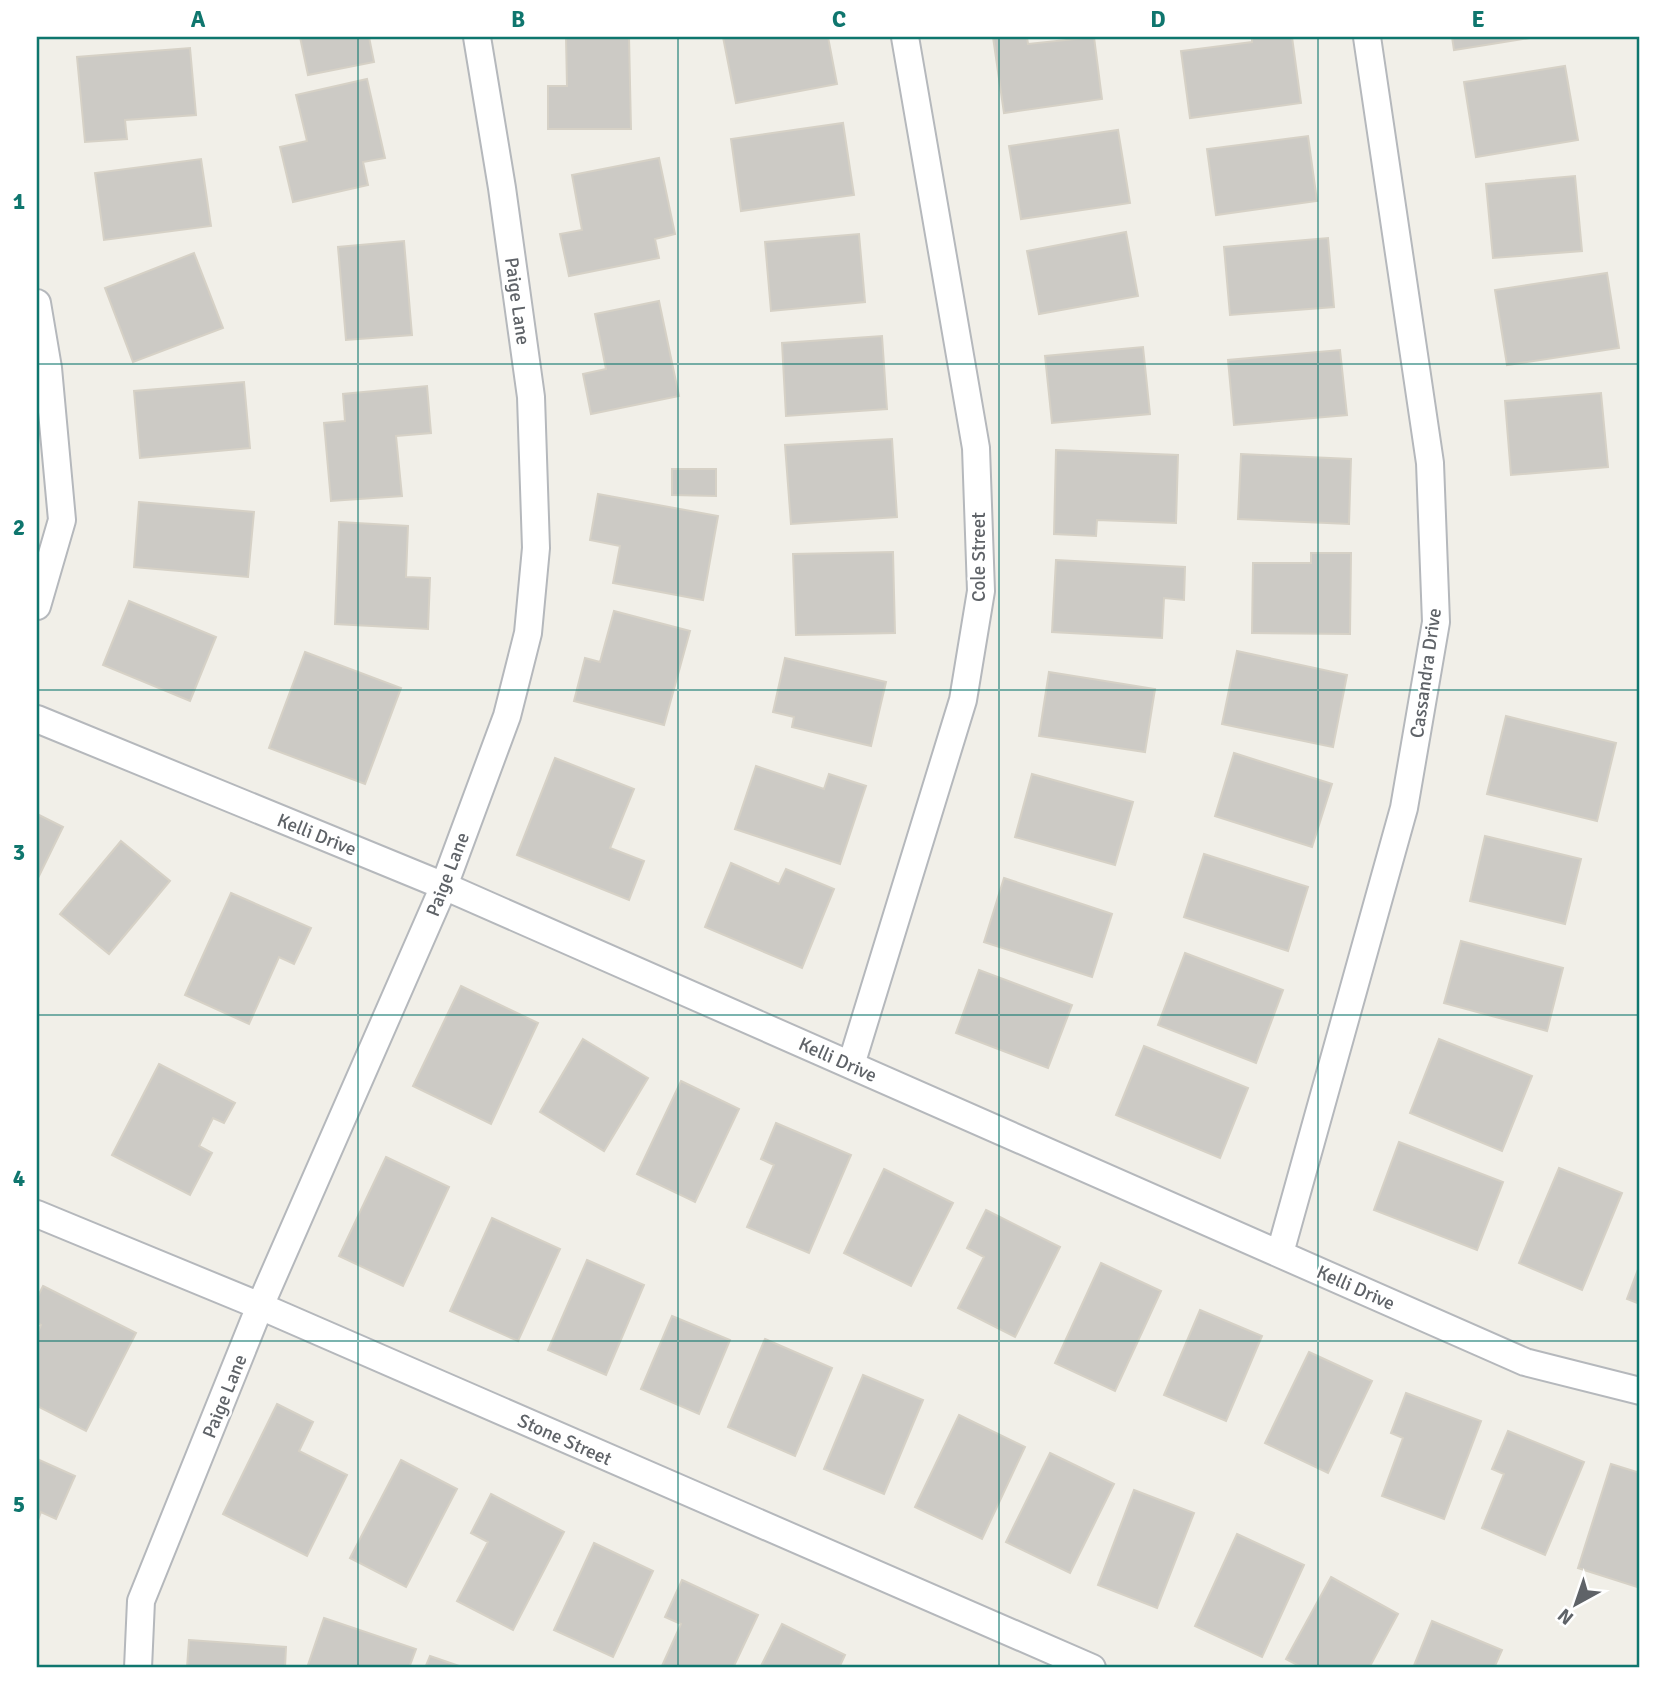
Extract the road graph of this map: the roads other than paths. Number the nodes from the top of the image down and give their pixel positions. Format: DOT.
graph roads {
  1 [pos="477,37"];
  2 [pos="905,37"];
  3 [pos="1367,37"];
  4 [pos="37,303"];
  5 [pos="37,606"];
  6 [pos="37,719"];
  7 [pos="444,886"];
  8 [pos="851,1065"];
  9 [pos="37,1214"];
  10 [pos="1280,1253"];
  11 [pos="260,1306"];
  12 [pos="1640,1391"];
  13 [pos="138,1668"];
  14 [pos="1092,1668"];
  1 -- 7 [label="street, Paige Lane"];
  2 -- 8 [label="street, Cole Street"];
  3 -- 10 [label="street, Cassandra Drive"];
  4 -- 5 [label="street"];
  6 -- 7 [label="street, Kelli Drive"];
  7 -- 8 [label="street, Kelli Drive"];
  7 -- 11 [label="street, Paige Lane"];
  8 -- 10 [label="street, Kelli Drive"];
  9 -- 11 [label="street, Stone Street"];
  10 -- 12 [label="street, Kelli Drive"];
  11 -- 13 [label="street, Paige Lane"];
  11 -- 14 [label="street, Stone Street"];
}
